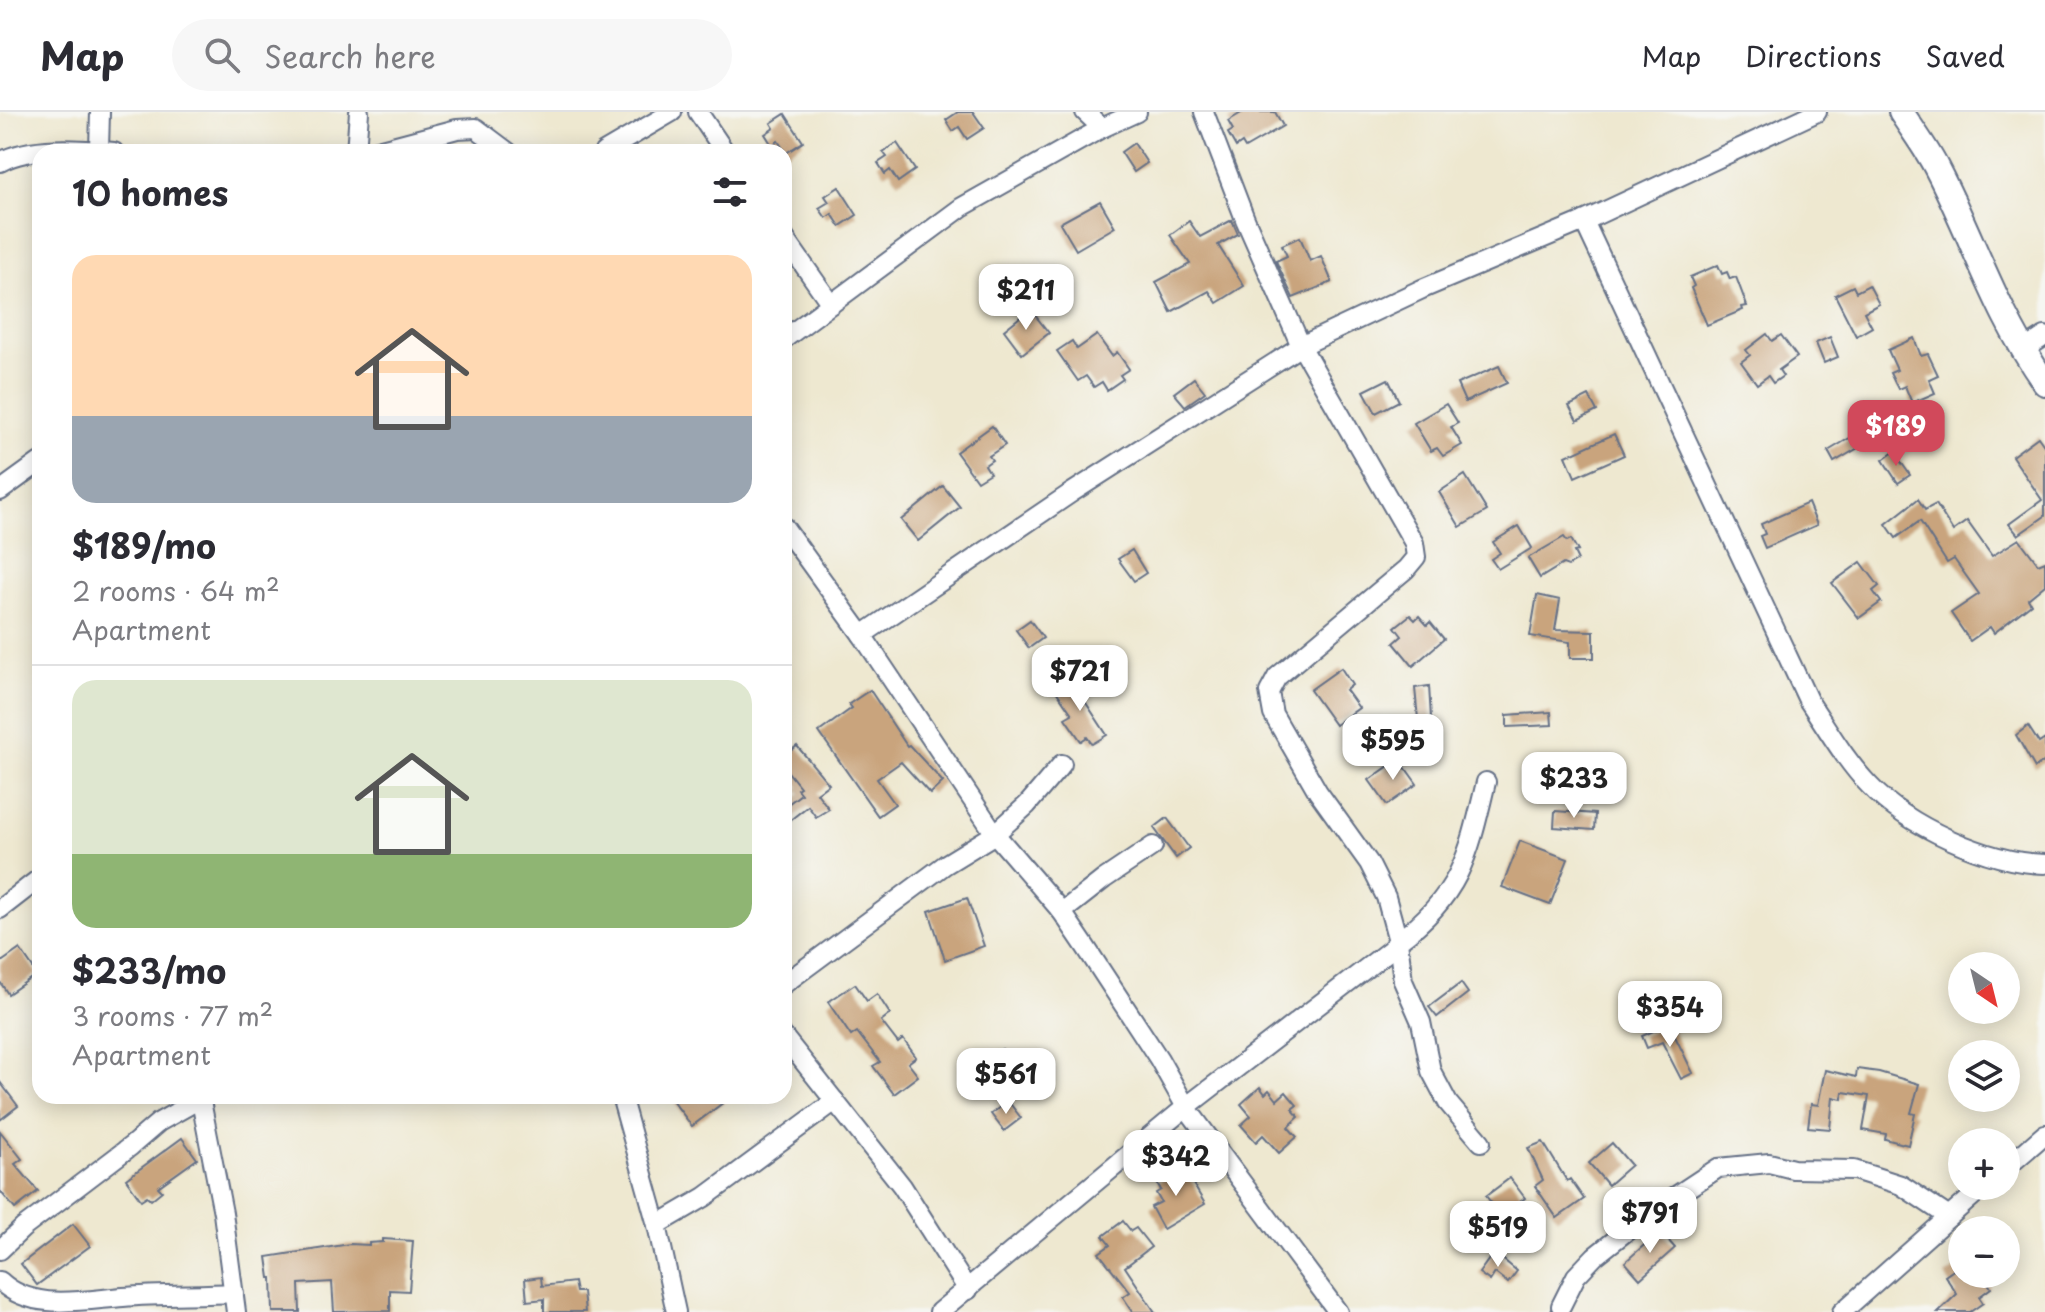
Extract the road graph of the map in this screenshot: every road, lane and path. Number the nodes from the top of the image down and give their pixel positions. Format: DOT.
graph roads {
  1 [pos="100,112"];
  2 [pos="359,112"];
  3 [pos="672,112"];
  4 [pos="698,112"];
  5 [pos="1085,112"];
  6 [pos="1137,112"];
  7 [pos="1204,112"];
  8 [pos="1817,112"];
  9 [pos="1901,112"];
  10 [pos="1102,128"];
  11 [pos="105,144"];
  12 [pos="357,144"];
  13 [pos="400,144"];
  14 [pos="497,144"];
  15 [pos="618,144"];
  16 [pos="720,144"];
  17 [pos="32,153"];
  18 [pos="0,162"];
  19 [pos="1584,221"];
  20 [pos="792,248"];
  21 [pos="831,304"];
  22 [pos="792,333"];
  23 [pos="2045,336"];
  24 [pos="1301,346"];
  25 [pos="2022,351"];
  26 [pos="2045,383"];
  27 [pos="32,468"];
  28 [pos="0,491"];
  29 [pos="792,538"];
  30 [pos="862,635"];
  31 [pos="1062,764"];
  32 [pos="1486,782"];
  33 [pos="995,834"];
  34 [pos="1153,846"];
  35 [pos="2045,864"];
  36 [pos="32,884"];
  37 [pos="0,909"];
  38 [pos="1062,912"];
  39 [pos="1398,941"];
  40 [pos="792,978"];
  41 [pos="792,1047"];
  42 [pos="835,1101"];
  43 [pos="190,1104"];
  44 [pos="201,1104"];
  45 [pos="623,1104"];
  46 [pos="1186,1107"];
  47 [pos="2045,1134"];
  48 [pos="1481,1142"];
  49 [pos="2020,1156"];
  50 [pos="1968,1200"];
  51 [pos="1948,1216"];
  52 [pos="1950,1216"];
  53 [pos="1948,1218"];
  54 [pos="657,1225"];
  55 [pos="0,1250"];
  56 [pos="0,1281"];
  57 [pos="968,1290"];
  58 [pos="235,1302"];
  59 [pos="1559,1310"];
  60 [pos="676,1312"];
  61 [pos="939,1312"];
  62 [pos="1338,1312"];
  63 [pos="1842,1312"];
  1 -- 11 [label="street"];
  2 -- 12 [label="street"];
  3 -- 15 [label="street"];
  4 -- 16 [label="street"];
  5 -- 10 [label="street"];
  6 -- 10 [label="street"];
  7 -- 24 [label="street"];
  8 -- 19 [label="street"];
  9 -- 25 [label="street"];
  10 -- 21 [label="street"];
  13 -- 14 [label="street"];
  17 -- 18 [label="street"];
  19 -- 24 [label="street"];
  19 -- 35 [label="street"];
  20 -- 21 [label="street"];
  21 -- 22 [label="street"];
  23 -- 25 [label="street"];
  24 -- 30 [label="street"];
  24 -- 39 [label="street"];
  25 -- 26 [label="street"];
  27 -- 28 [label="street"];
  29 -- 30 [label="street"];
  30 -- 33 [label="street"];
  31 -- 33 [label="street"];
  32 -- 39 [label="street"];
  33 -- 38 [label="street"];
  33 -- 40 [label="street"];
  34 -- 38 [label="street"];
  36 -- 37 [label="street"];
  38 -- 46 [label="street"];
  39 -- 46 [label="street"];
  39 -- 48 [label="street"];
  41 -- 42 [label="street"];
  42 -- 54 [label="street"];
  42 -- 57 [label="street"];
  43 -- 55 [label="street"];
  44 -- 58 [label="street"];
  45 -- 54 [label="street"];
  46 -- 57 [label="street"];
  46 -- 62 [label="street"];
  47 -- 49 [label="street"];
  50 -- 52 [label="street"];
  51 -- 59 [label="street"];
  53 -- 63 [label="street"];
  54 -- 60 [label="street"];
  56 -- 58 [label="street"];
  57 -- 61 [label="street"];
}
